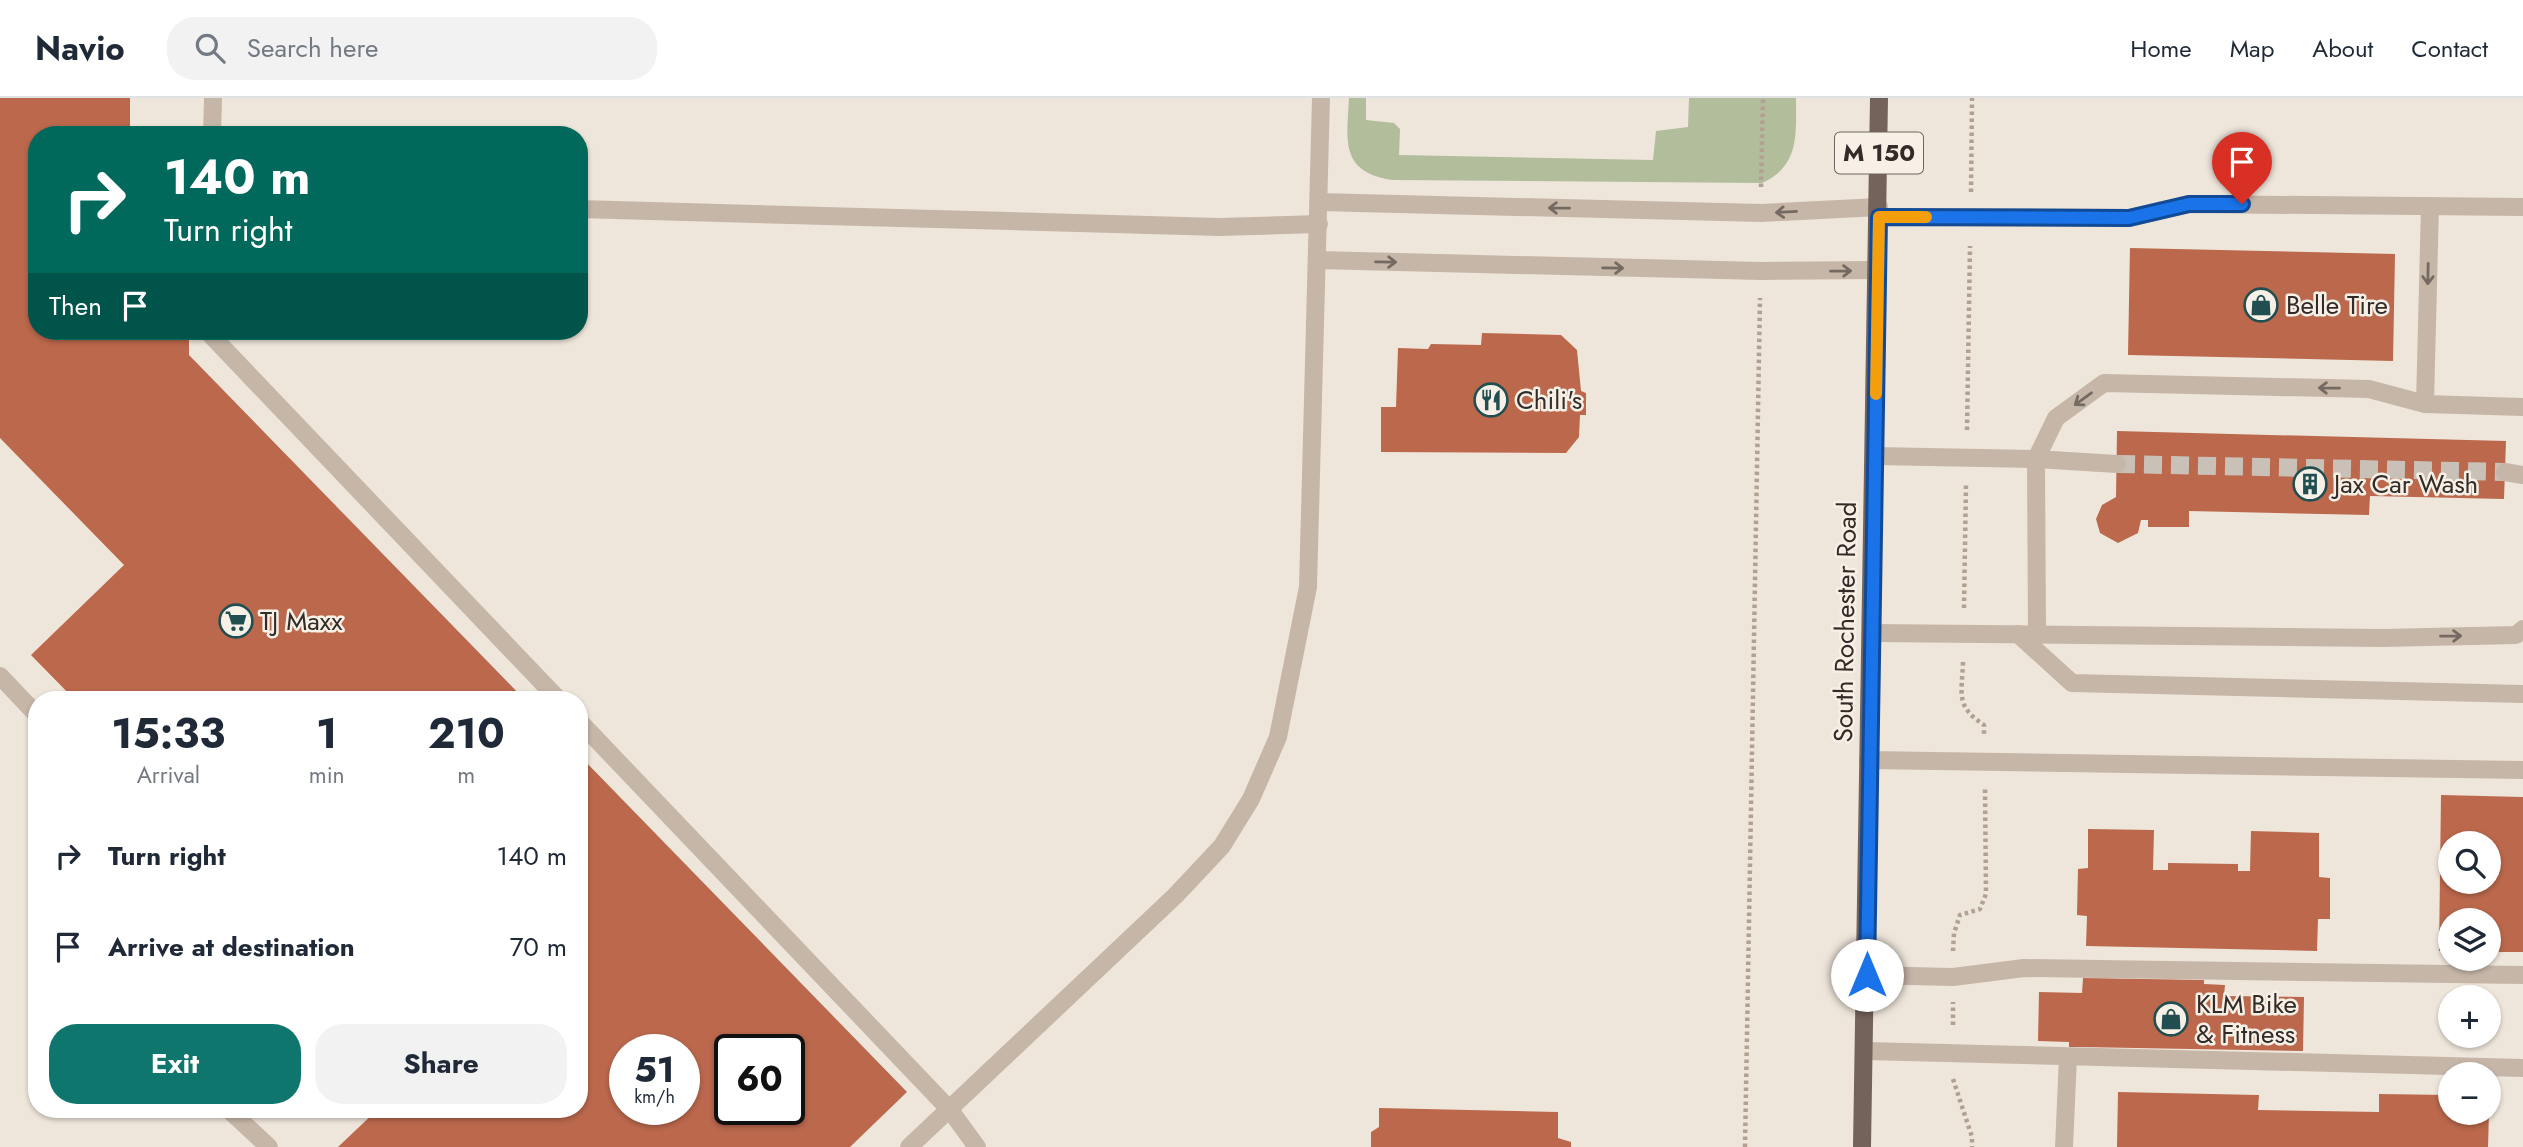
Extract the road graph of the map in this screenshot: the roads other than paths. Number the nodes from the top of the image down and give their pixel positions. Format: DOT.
graph roads {
  1 [pos="213,98"];
  2 [pos="1321,98"];
  3 [pos="1879,98"];
  4 [pos="212,126"];
  5 [pos="1319,202"];
  6 [pos="2430,206"];
  7 [pos="2523,207"];
  8 [pos="588,209"];
  9 [pos="1879,212"];
  10 [pos="1319,224"];
  11 [pos="1318,260"];
  12 [pos="1878,270"];
  13 [pos="217,340"];
  14 [pos="2425,404"];
  15 [pos="2523,407"];
  16 [pos="1875,456"];
  17 [pos="2036,459"];
  18 [pos="2117,464"];
  19 [pos="2523,629"];
  20 [pos="1872,633"];
  21 [pos="2018,634"];
  22 [pos="2037,634"];
  23 [pos="0,676"];
  24 [pos="550,691"];
  25 [pos="2523,694"];
  26 [pos="28,706"];
  27 [pos="588,731"];
  28 [pos="1868,760"];
  29 [pos="2523,770"];
  30 [pos="1867,975"];
  31 [pos="2523,975"];
  32 [pos="1866,1051"];
  33 [pos="2068,1057"];
  34 [pos="2523,1068"];
  35 [pos="950,1110"];
  36 [pos="238,1118"];
  37 [pos="269,1147"];
  38 [pos="909,1147"];
  39 [pos="977,1147"];
  40 [pos="1862,1147"];
  41 [pos="2064,1147"];
  1 -- 4 [label="lane"];
  2 -- 5 [label="lane"];
  3 -- 9 [label="main road, South Rochester Road / M 150"];
  9 -- 5 [label="lane, one-way"];
  5 -- 10 [label="lane"];
  6 -- 7 [label="lane"];
  6 -- 9 [label="lane"];
  6 -- 14 [label="lane, one-way"];
  8 -- 10 [label="lane"];
  9 -- 12 [label="main road, South Rochester Road / M 150"];
  10 -- 11 [label="lane"];
  11 -- 12 [label="lane, one-way"];
  11 -- 35 [label="lane"];
  12 -- 16 [label="main road, South Rochester Road / M 150"];
  13 -- 24 [label="lane"];
  14 -- 15 [label="lane"];
  14 -- 17 [label="lane, one-way"];
  16 -- 17 [label="lane"];
  16 -- 20 [label="main road, South Rochester Road / M 150"];
  17 -- 18 [label="lane"];
  17 -- 22 [label="lane"];
  22 -- 19 [label="lane, one-way"];
  20 -- 21 [label="lane"];
  20 -- 28 [label="main road, South Rochester Road / M 150"];
  21 -- 22 [label="lane"];
  21 -- 25 [label="lane"];
  23 -- 26 [label="lane"];
  27 -- 35 [label="lane"];
  28 -- 29 [label="lane"];
  28 -- 30 [label="main road, South Rochester Road / M 150"];
  30 -- 31 [label="lane"];
  30 -- 32 [label="main road, South Rochester Road / M 150"];
  32 -- 33 [label="lane"];
  32 -- 40 [label="main road, South Rochester Road / M 150"];
  33 -- 34 [label="lane"];
  33 -- 41 [label="lane"];
  35 -- 38 [label="lane"];
  35 -- 39 [label="lane"];
  36 -- 37 [label="lane"];
}
